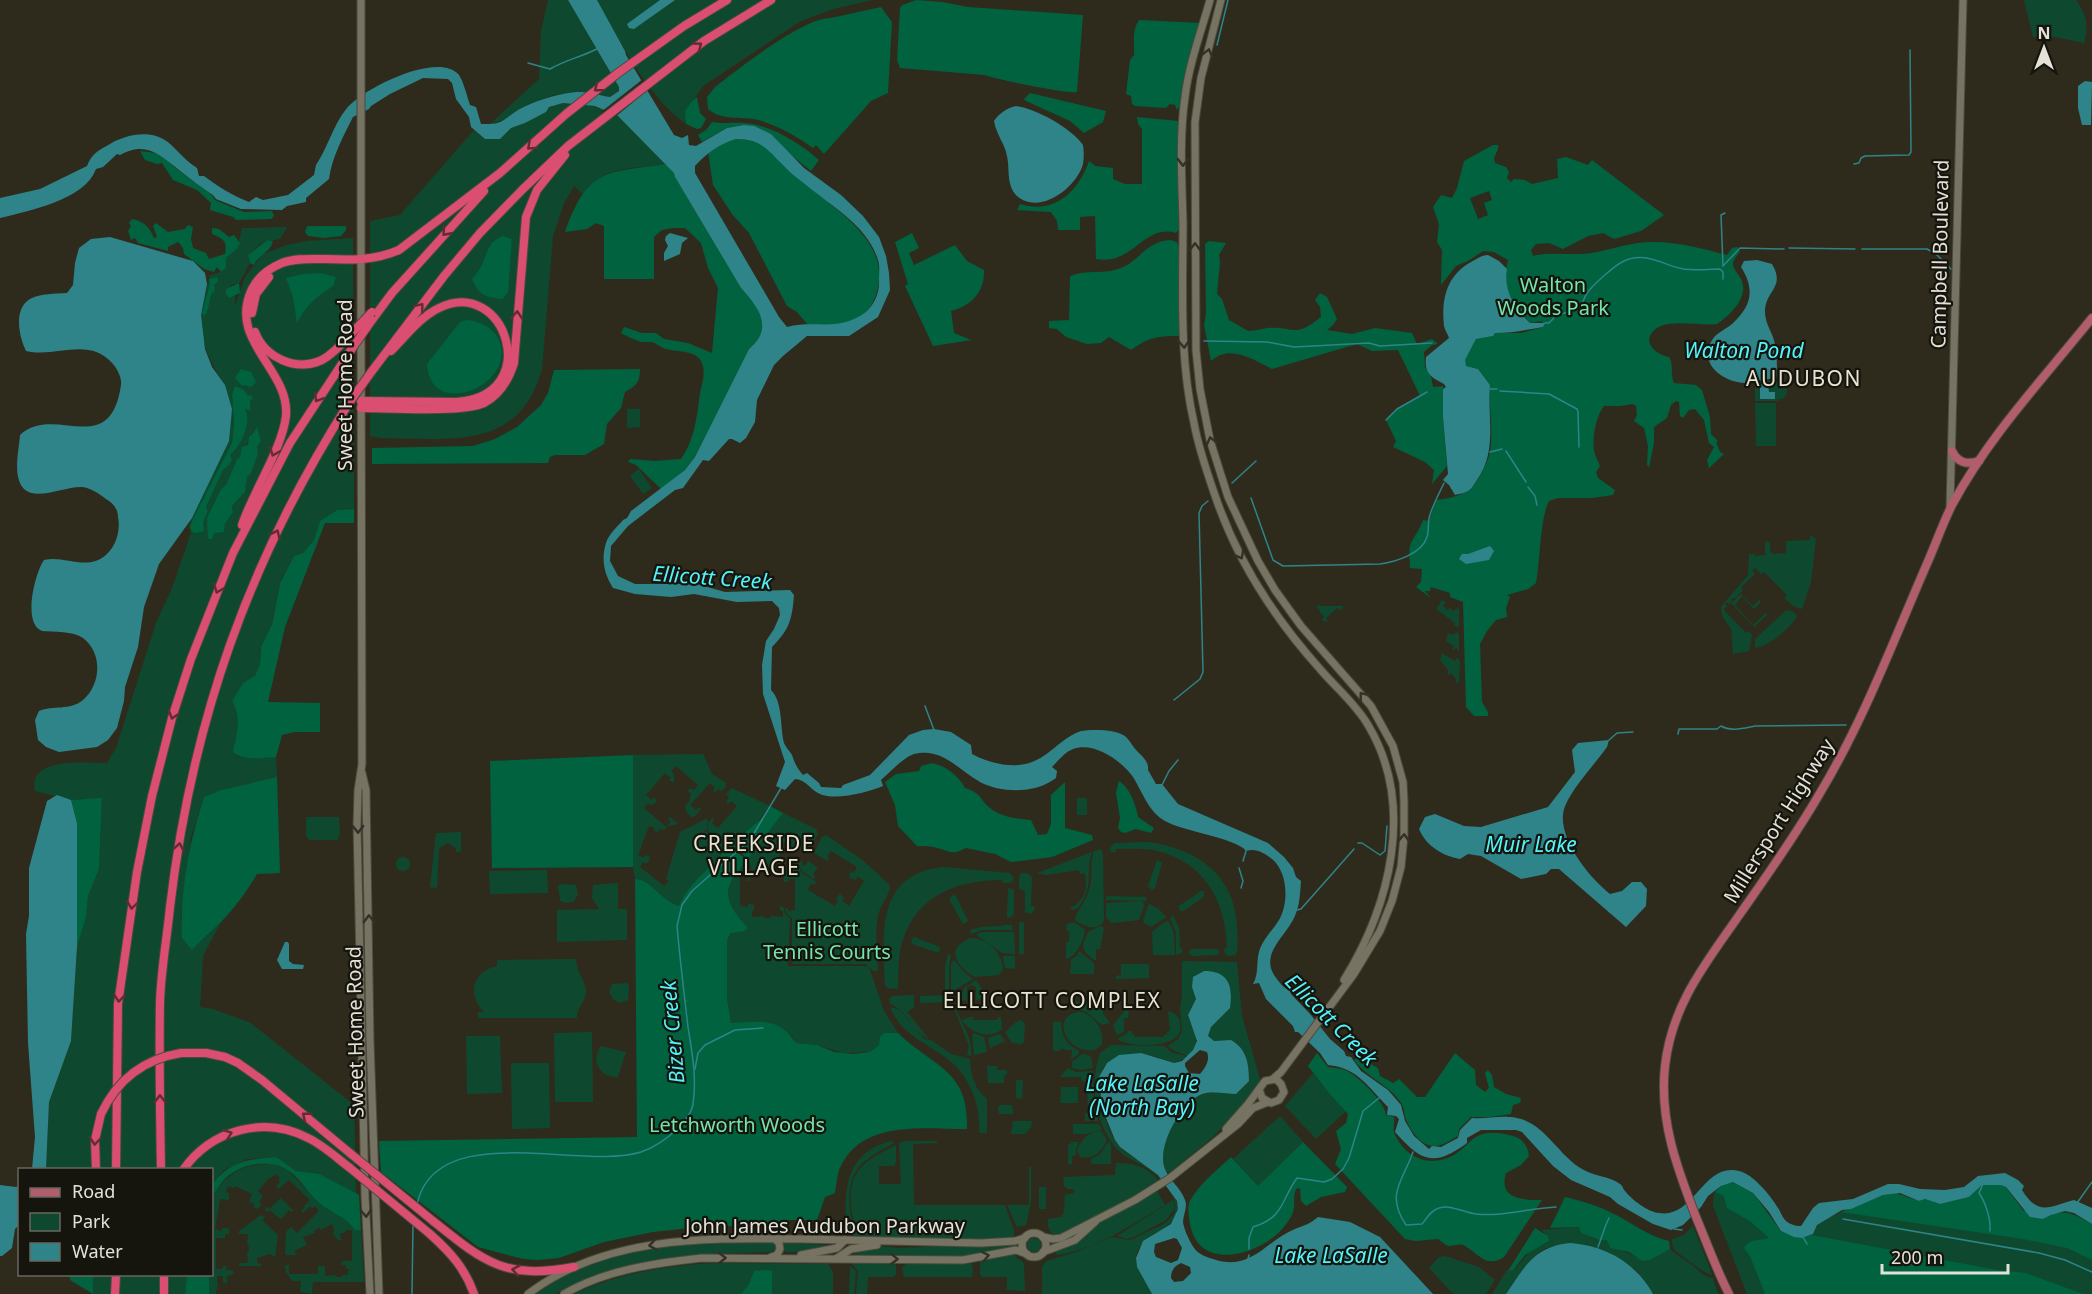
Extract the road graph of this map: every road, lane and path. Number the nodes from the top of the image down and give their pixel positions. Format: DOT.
graph roads {
  1 [pos="361,0"];
  2 [pos="727,0"];
  3 [pos="771,0"];
  4 [pos="1210,0"];
  5 [pos="1221,0"];
  6 [pos="1963,0"];
  7 [pos="583,134"];
  8 [pos="500,173"];
  9 [pos="361,263"];
  10 [pos="372,316"];
  11 [pos="2092,318"];
  12 [pos="1197,364"];
  13 [pos="1185,365"];
  14 [pos="372,371"];
  15 [pos="361,404"];
  16 [pos="1952,451"];
  17 [pos="1979,461"];
  18 [pos="1950,509"];
  19 [pos="233,553"];
  20 [pos="1301,626"];
  21 [pos="1290,634"];
  22 [pos="1337,669"];
  23 [pos="1327,677"];
  24 [pos="362,771"];
  25 [pos="1336,996"];
  26 [pos="366,1041"];
  27 [pos="1291,1059"];
  28 [pos="1274,1079"];
  29 [pos="1283,1088"];
  30 [pos="1259,1089"];
  31 [pos="1268,1102"];
  32 [pos="1212,1144"];
  33 [pos="96,1168"];
  34 [pos="116,1168"];
  35 [pos="161,1168"];
  36 [pos="184,1168"];
  37 [pos="1098,1219"];
  38 [pos="1043,1237"];
  39 [pos="1025,1238"];
  40 [pos="775,1239"];
  41 [pos="845,1240"];
  42 [pos="898,1242"];
  43 [pos="1043,1252"];
  44 [pos="1027,1254"];
  45 [pos="765,1258"];
  46 [pos="787,1258"];
  47 [pos="836,1258"];
  48 [pos="574,1267"];
  49 [pos="1719,1274"];
  50 [pos="114,1276"];
  51 [pos="164,1276"];
  52 [pos="115,1292"];
  53 [pos="164,1294"];
  54 [pos="370,1294"];
  55 [pos="379,1294"];
  56 [pos="474,1294"];
  57 [pos="528,1294"];
  58 [pos="564,1294"];
  59 [pos="1723,1294"];
  60 [pos="1729,1294"];
  1 -- 9 [label="main road, Sweet Home Road"];
  2 -- 8 [label="highway, one-way"];
  7 -- 3 [label="highway, one-way"];
  4 -- 13 [label="main road, one-way"];
  12 -- 5 [label="main road, one-way"];
  6 -- 16 [label="main road, Campbell Boulevard"];
  14 -- 7 [label="highway, one-way"];
  15 -- 7 [label="highway, one-way"];
  8 -- 9 [label="highway"];
  8 -- 10 [label="highway, one-way"];
  9 -- 10 [label="highway, bridge"];
  9 -- 15 [label="main road, Sweet Home Road"];
  9 -- 19 [label="highway, one-way"];
  10 -- 19 [label="highway, one-way, bridge"];
  11 -- 17 [label="main road, Millersport Highway"];
  12 -- 13 [label="main road"];
  20 -- 12 [label="main road, one-way"];
  13 -- 21 [label="main road, one-way"];
  14 -- 15 [label="highway"];
  35 -- 14 [label="highway, one-way, bridge"];
  15 -- 24 [label="main road, Sweet Home Road"];
  16 -- 17 [label="main road"];
  16 -- 18 [label="main road, Campbell Boulevard"];
  17 -- 18 [label="main road, Millersport Highway"];
  18 -- 49 [label="main road, Millersport Highway"];
  19 -- 34 [label="highway, one-way"];
  20 -- 21 [label="main road"];
  20 -- 22 [label="main road"];
  21 -- 23 [label="main road"];
  22 -- 23 [label="main road"];
  25 -- 22 [label="main road, one-way"];
  23 -- 25 [label="main road"];
  26 -- 24 [label="main road, Sweet Home Road, one-way"];
  24 -- 26 [label="main road, Sweet Home Road, one-way"];
  25 -- 27 [label="main road"];
  26 -- 54 [label="main road, Sweet Home Road, one-way"];
  26 -- 55 [label="main road, Sweet Home Road"];
  27 -- 28 [label="main road"];
  27 -- 29 [label="main road"];
  28 -- 29 [label="main road"];
  28 -- 30 [label="main road"];
  29 -- 31 [label="main road"];
  30 -- 31 [label="main road"];
  30 -- 32 [label="main road"];
  31 -- 32 [label="main road"];
  32 -- 37 [label="main road"];
  48 -- 33 [label="highway, one-way, bridge"];
  36 -- 56 [label="highway, one-way, bridge"];
  37 -- 38 [label="main road"];
  37 -- 43 [label="main road"];
  38 -- 39 [label="main road"];
  38 -- 43 [label="main road"];
  39 -- 42 [label="main road, John James Audubon Parkway"];
  39 -- 44 [label="main road"];
  40 -- 41 [label="main road, John James Audubon Parkway"];
  40 -- 45 [label="main road"];
  40 -- 48 [label="main road, John James Audubon Parkway, one-way"];
  41 -- 42 [label="main road, John James Audubon Parkway"];
  41 -- 46 [label="main road"];
  42 -- 47 [label="main road"];
  43 -- 44 [label="main road"];
  47 -- 44 [label="main road, John James Audubon Parkway, one-way"];
  45 -- 46 [label="main road, John James Audubon Parkway"];
  58 -- 45 [label="main road, John James Audubon Parkway, one-way"];
  46 -- 47 [label="main road, John James Audubon Parkway"];
  48 -- 57 [label="main road, John James Audubon Parkway"];
  49 -- 59 [label="main road, Millersport Highway"];
  49 -- 60 [label="main road, Millersport Highway"];
  50 -- 52 [label="highway"];
  51 -- 53 [label="highway"];
}
